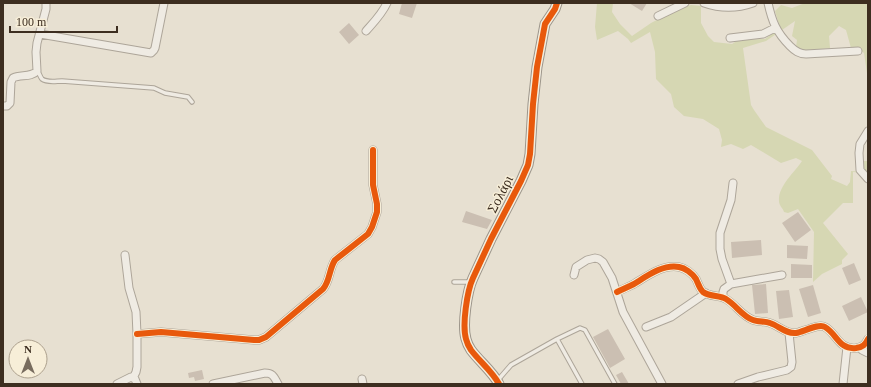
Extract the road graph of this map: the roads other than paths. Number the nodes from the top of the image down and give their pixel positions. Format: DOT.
graph roads {
  1 [pos="46,3"];
  2 [pos="164,3"];
  3 [pos="387,3"];
  4 [pos="557,3"];
  5 [pos="684,3"];
  6 [pos="704,3"];
  7 [pos="753,3"];
  8 [pos="768,3"];
  9 [pos="658,16"];
  10 [pos="775,28"];
  11 [pos="366,30"];
  12 [pos="40,34"];
  13 [pos="730,38"];
  14 [pos="858,51"];
  15 [pos="37,69"];
  16 [pos="192,102"];
  17 [pos="3,106"];
  18 [pos="868,131"];
  19 [pos="373,150"];
  20 [pos="868,179"];
  21 [pos="733,182"];
  22 [pos="125,255"];
  23 [pos="574,275"];
  24 [pos="782,275"];
  25 [pos="454,282"];
  26 [pos="471,282"];
  27 [pos="732,284"];
  28 [pos="617,292"];
  29 [pos="706,294"];
  30 [pos="723,297"];
  31 [pos="646,327"];
  32 [pos="789,333"];
  33 [pos="137,334"];
  34 [pos="557,339"];
  35 [pos="868,339"];
  36 [pos="847,347"];
  37 [pos="860,347"];
  38 [pos="868,353"];
  39 [pos="135,381"];
  40 [pos="498,382"];
  41 [pos="117,384"];
  42 [pos="213,384"];
  43 [pos="278,384"];
  44 [pos="582,384"];
  45 [pos="615,384"];
  46 [pos="662,384"];
  47 [pos="738,384"];
  48 [pos="843,384"];
  1 -- 12 [label="street"];
  2 -- 12 [label="street"];
  3 -- 11 [label="street"];
  4 -- 26 [label="street, Σολάρι"];
  5 -- 9 [label="street"];
  6 -- 7 [label="street"];
  8 -- 10 [label="street"];
  10 -- 13 [label="street"];
  10 -- 14 [label="street"];
  12 -- 15 [label="street"];
  15 -- 16 [label="lane"];
  15 -- 17 [label="street"];
  18 -- 20 [label="street"];
  19 -- 33 [label="street"];
  21 -- 27 [label="street"];
  22 -- 33 [label="street"];
  23 -- 28 [label="street"];
  24 -- 27 [label="street"];
  25 -- 26 [label="lane"];
  26 -- 40 [label="street, Σολάρι"];
  27 -- 30 [label="street"];
  28 -- 29 [label="street"];
  28 -- 46 [label="street"];
  29 -- 30 [label="street"];
  29 -- 31 [label="street"];
  30 -- 32 [label="street"];
  32 -- 36 [label="street"];
  32 -- 47 [label="street"];
  33 -- 39 [label="street"];
  34 -- 40 [label="lane"];
  34 -- 44 [label="lane"];
  34 -- 45 [label="lane"];
  35 -- 37 [label="street"];
  36 -- 37 [label="street"];
  36 -- 48 [label="street"];
  37 -- 38 [label="street"];
  39 -- 41 [label="street"];
  42 -- 43 [label="street"];
}
